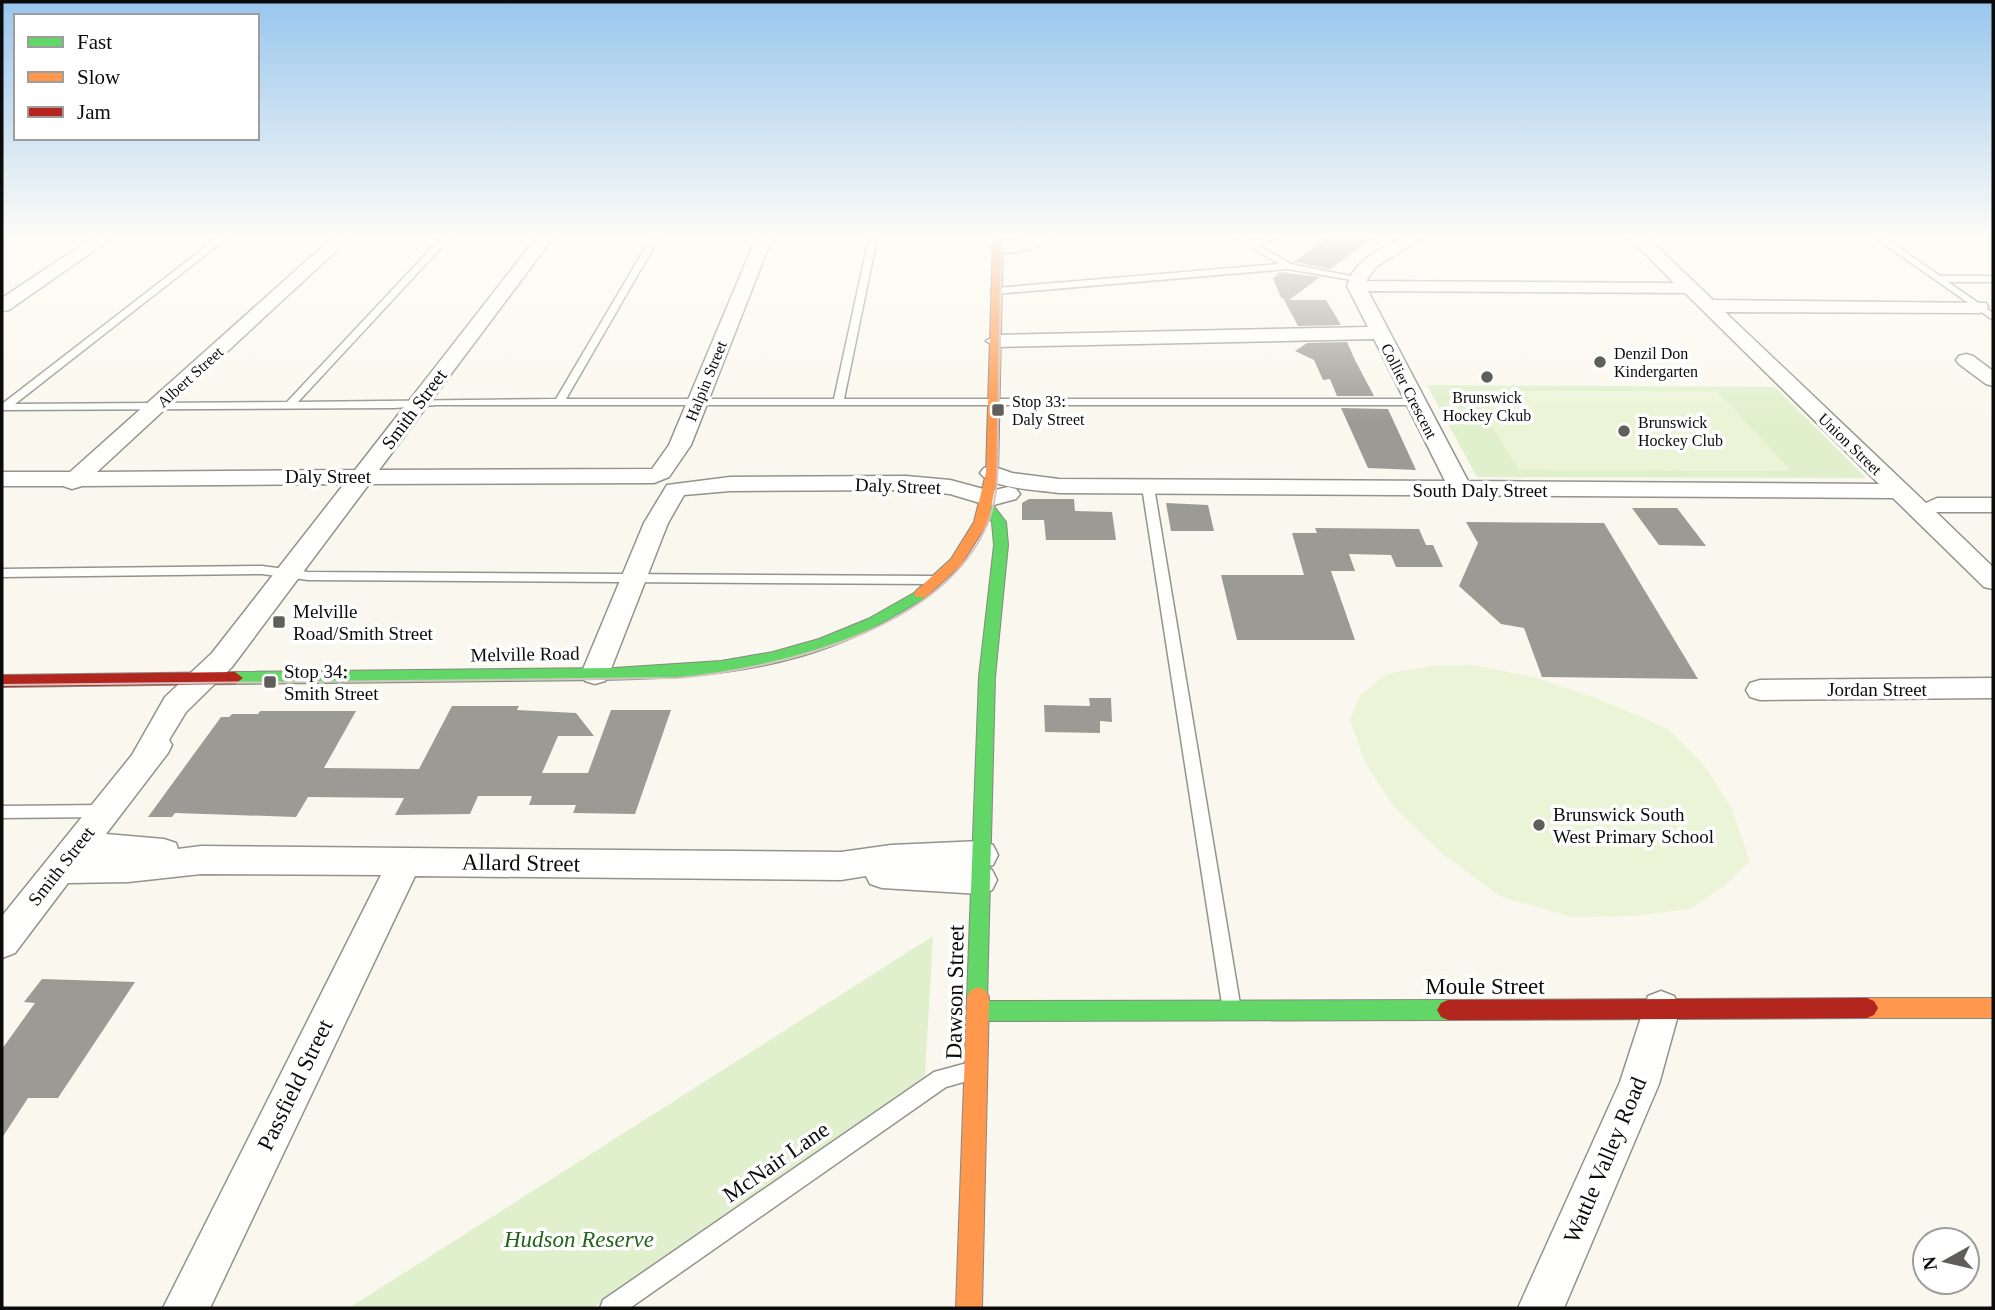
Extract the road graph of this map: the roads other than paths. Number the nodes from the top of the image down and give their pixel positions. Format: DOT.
graph roads {
  1 [pos="144,299"];
  2 [pos="275,299"];
  3 [pos="389,299"];
  4 [pos="498,299"];
  5 [pos="619,299"];
  6 [pos="739,299"];
  7 [pos="860,299"];
  8 [pos="996,299"];
  9 [pos="1365,299"];
  10 [pos="1706,299"];
  11 [pos="1710,299"];
  12 [pos="1967,299"];
  13 [pos="1716,306"];
  14 [pos="1986,312"];
  15 [pos="1380,333"];
  16 [pos="996,341"];
  17 [pos="1966,359"];
  18 [pos="1993,380"];
  19 [pos="559,402"];
  20 [pos="994,402"];
  21 [pos="1416,402"];
  22 [pos="697,403"];
  23 [pos="838,403"];
  24 [pos="418,404"];
  25 [pos="290,405"];
  26 [pos="158,406"];
  27 [pos="992,467"];
  28 [pos="2,479"];
  29 [pos="360,480"];
  30 [pos="668,481"];
  31 [pos="72,482"];
  32 [pos="1059,486"];
  33 [pos="2,487"];
  34 [pos="1148,487"];
  35 [pos="1461,490"];
  36 [pos="1900,491"];
  37 [pos="989,504"];
  38 [pos="1937,505"];
  39 [pos="1993,505"];
  40 [pos="1993,558"];
  41 [pos="2,573"];
  42 [pos="289,573"];
  43 [pos="633,578"];
  44 [pos="939,580"];
  45 [pos="1993,581"];
  46 [pos="977,607"];
  47 [pos="595,674"];
  48 [pos="987,677"];
  49 [pos="206,678"];
  50 [pos="2,681"];
  51 [pos="1993,688"];
  52 [pos="1760,690"];
  53 [pos="105,811"];
  54 [pos="2,812"];
  55 [pos="68,858"];
  56 [pos="405,861"];
  57 [pos="981,868"];
  58 [pos="2,943"];
  59 [pos="1661,1008"];
  60 [pos="1993,1008"];
  61 [pos="1231,1009"];
  62 [pos="977,1010"];
  63 [pos="976,1070"];
  64 [pos="186,1308"];
  65 [pos="611,1308"];
  66 [pos="969,1308"];
  67 [pos="1541,1308"];
  1 -- 26 [label="lane"];
  2 -- 26 [label="street, Albert Street"];
  3 -- 25 [label="lane"];
  4 -- 24 [label="street, Smith Street"];
  5 -- 19 [label="lane"];
  6 -- 22 [label="street, Halpin Street"];
  7 -- 23 [label="lane"];
  8 -- 16 [label="main road"];
  9 -- 15 [label="street, Collier Crescent"];
  10 -- 13 [label="street, Union Street"];
  11 -- 13 [label="street, Union Street"];
  12 -- 14 [label="lane"];
  13 -- 14 [label="street"];
  13 -- 36 [label="street, Union Street"];
  13 -- 38 [label="street, Union Street"];
  15 -- 16 [label="street"];
  15 -- 21 [label="street, Collier Crescent"];
  16 -- 20 [label="main road"];
  17 -- 18 [label="street"];
  19 -- 22 [label="lane"];
  19 -- 24 [label="lane"];
  20 -- 21 [label="lane"];
  20 -- 23 [label="lane"];
  20 -- 27 [label="main road, Dawson Street"];
  21 -- 35 [label="street, Collier Crescent"];
  22 -- 23 [label="lane"];
  22 -- 30 [label="street, Halpin Street"];
  24 -- 25 [label="lane"];
  24 -- 29 [label="street, Smith Street"];
  25 -- 26 [label="lane"];
  26 -- 31 [label="street, Albert Street"];
  27 -- 30 [label="street, Daly Street"];
  27 -- 32 [label="street, South Daly Street"];
  27 -- 37 [label="main road, Dawson Street"];
  28 -- 31 [label="street, Daly Street"];
  29 -- 30 [label="street, Daly Street"];
  29 -- 31 [label="street, Daly Street"];
  29 -- 42 [label="street, Smith Street"];
  30 -- 37 [label="street, Daly Street"];
  30 -- 43 [label="street, Halpin Street"];
  31 -- 33 [label="street, Daly Street"];
  32 -- 34 [label="street, South Daly Street"];
  32 -- 37 [label="street, South Daly Street"];
  34 -- 35 [label="street, South Daly Street"];
  34 -- 61 [label="lane"];
  35 -- 36 [label="street, South Daly Street"];
  36 -- 45 [label="street, Union Street"];
  37 -- 44 [label="main road, Melville Road"];
  37 -- 48 [label="main road, Dawson Street"];
  38 -- 39 [label="street"];
  38 -- 40 [label="street, Union Street"];
  41 -- 42 [label="lane"];
  42 -- 43 [label="lane"];
  42 -- 49 [label="street, Smith Street"];
  43 -- 44 [label="lane"];
  43 -- 47 [label="street, Halpin Street"];
  44 -- 47 [label="main road, Melville Road"];
  46 -- 48 [label="main road, Dawson Street"];
  47 -- 49 [label="main road, Melville Road"];
  48 -- 57 [label="main road, Dawson Street"];
  49 -- 50 [label="main road, Melville Road"];
  49 -- 53 [label="street, Smith Street"];
  51 -- 52 [label="street, Jordan Street"];
  53 -- 54 [label="lane"];
  53 -- 55 [label="street, Smith Street"];
  55 -- 56 [label="street, Allard Street"];
  55 -- 58 [label="street, Smith Street"];
  56 -- 57 [label="street, Allard Street"];
  56 -- 64 [label="street, Passfield Street"];
  57 -- 62 [label="main road, Dawson Street"];
  59 -- 60 [label="main road, Moule Street"];
  59 -- 61 [label="main road, Moule Street"];
  59 -- 67 [label="street, Wattle Valley Road"];
  61 -- 62 [label="main road, Moule Street"];
  62 -- 63 [label="main road, Dawson Street"];
  63 -- 65 [label="lane, McNair Lane"];
  63 -- 66 [label="main road, Dawson Street"];
}
